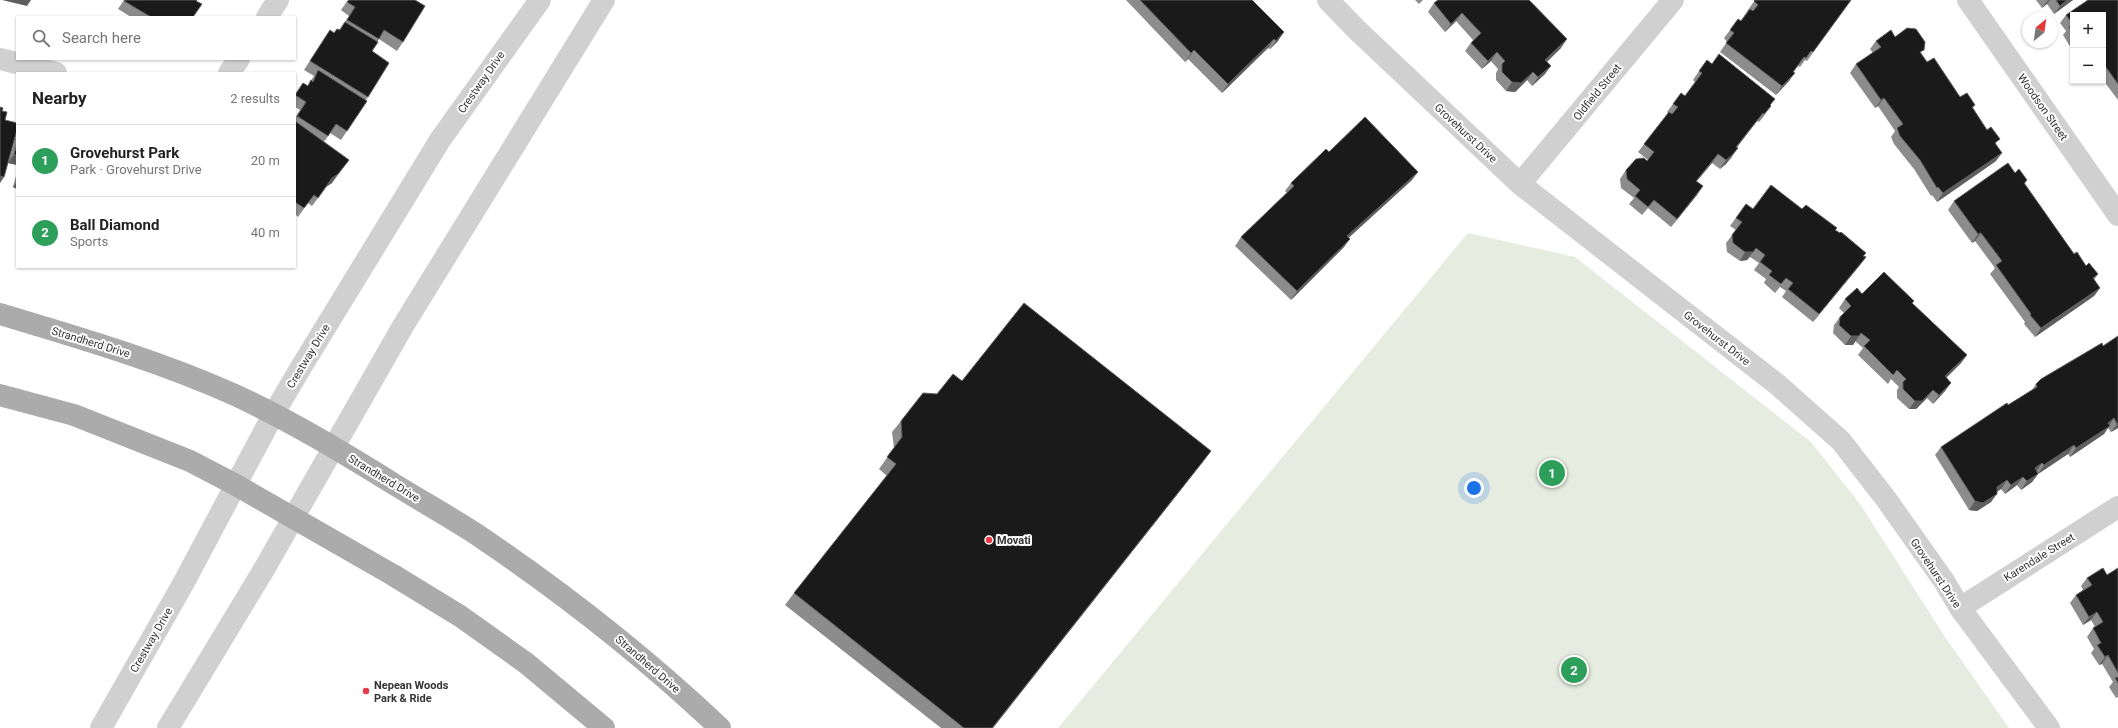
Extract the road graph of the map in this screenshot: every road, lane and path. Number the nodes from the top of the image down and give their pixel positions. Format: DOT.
graph roads {
  1 [pos="278,0"];
  2 [pos="540,0"];
  3 [pos="604,0"];
  4 [pos="1328,0"];
  5 [pos="1673,0"];
  6 [pos="1968,0"];
  7 [pos="267,16"];
  8 [pos="0,59"];
  9 [pos="237,60"];
  10 [pos="52,72"];
  11 [pos="230,72"];
  12 [pos="1520,184"];
  13 [pos="2118,215"];
  14 [pos="0,314"];
  15 [pos="0,395"];
  16 [pos="274,413"];
  17 [pos="334,448"];
  18 [pos="236,485"];
  19 [pos="2118,507"];
  20 [pos="293,516"];
  21 [pos="1960,608"];
  22 [pos="101,728"];
  23 [pos="168,728"];
  24 [pos="604,728"];
  25 [pos="720,728"];
  26 [pos="2049,728"];
  1 -- 7 [label="street"];
  2 -- 16 [label="street, Crestway Drive"];
  3 -- 17 [label="street"];
  4 -- 12 [label="street, Grovehurst Drive"];
  5 -- 12 [label="street, Oldfield Street"];
  6 -- 13 [label="street, Woodson Street"];
  8 -- 10 [label="street"];
  9 -- 11 [label="street"];
  12 -- 21 [label="street, Grovehurst Drive"];
  14 -- 16 [label="main road, Strandherd Drive"];
  15 -- 18 [label="main road"];
  16 -- 17 [label="main road, Strandherd Drive"];
  16 -- 18 [label="street, Crestway Drive"];
  17 -- 20 [label="street"];
  17 -- 25 [label="main road, Strandherd Drive"];
  18 -- 20 [label="main road"];
  18 -- 22 [label="street, Crestway Drive"];
  19 -- 21 [label="street, Karendale Street"];
  20 -- 23 [label="street"];
  20 -- 24 [label="main road"];
  21 -- 26 [label="street, Grovehurst Drive"];
}
